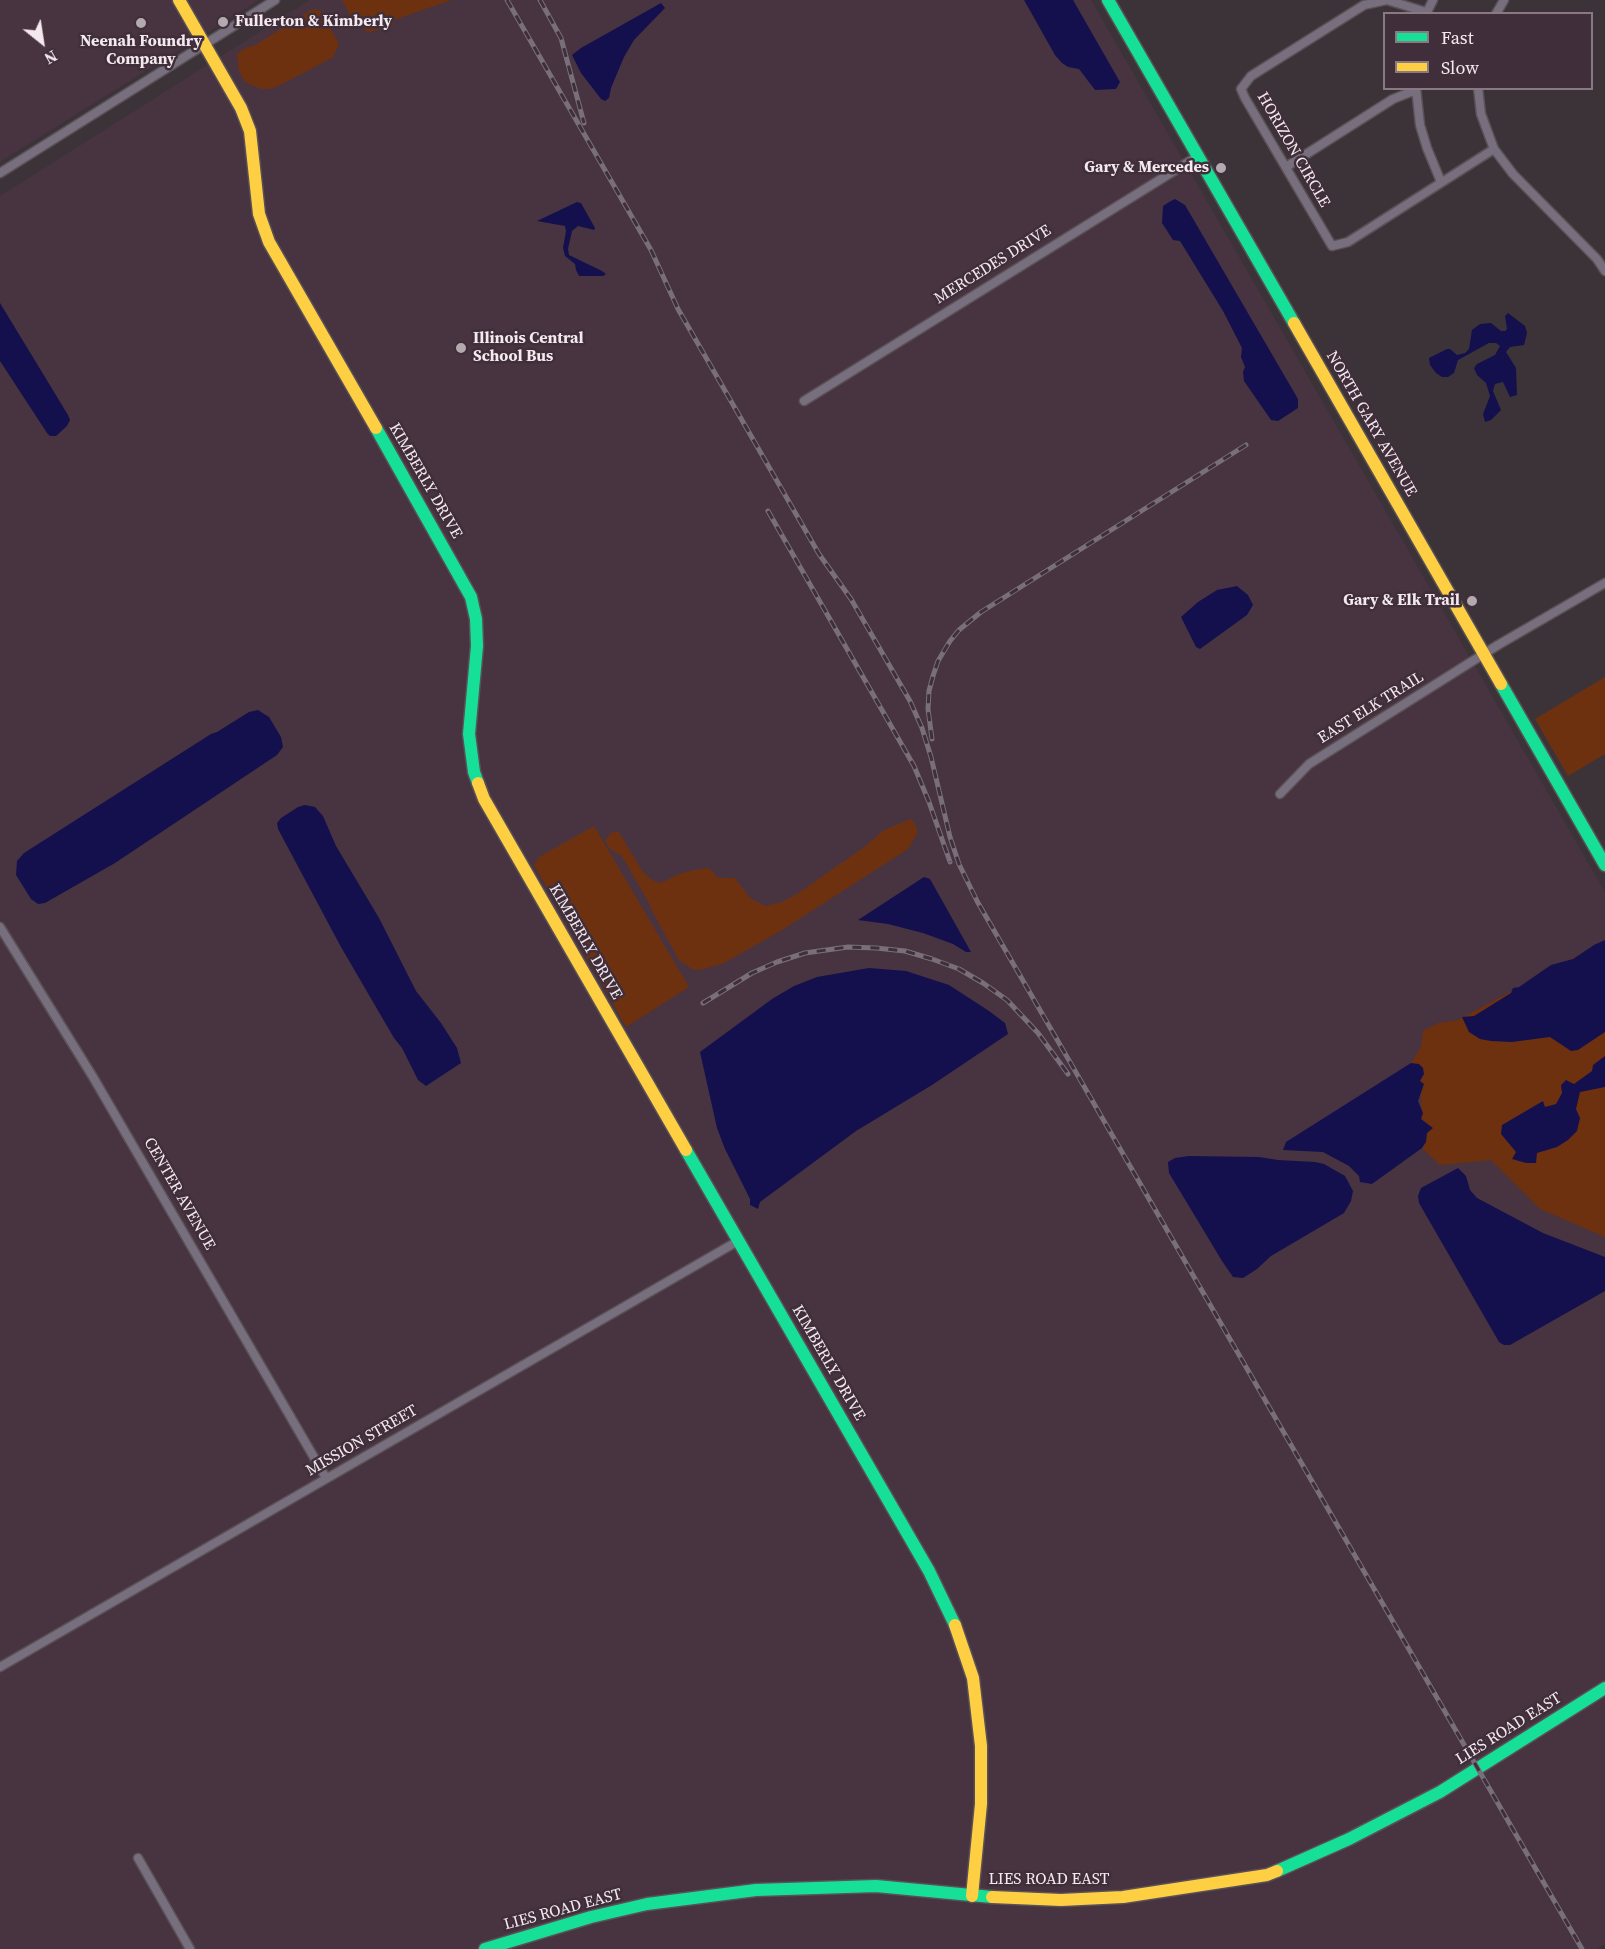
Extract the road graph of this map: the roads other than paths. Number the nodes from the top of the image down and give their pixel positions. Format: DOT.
graph roads {
  1 [pos="179,0"];
  2 [pos="275,0"];
  3 [pos="1108,0"];
  4 [pos="1423,12"];
  5 [pos="204,44"];
  6 [pos="1414,90"];
  7 [pos="1416,90"];
  8 [pos="1478,90"];
  9 [pos="1494,149"];
  10 [pos="1198,156"];
  11 [pos="1286,167"];
  12 [pos="0,173"];
  13 [pos="1441,182"];
  14 [pos="1605,271"];
  15 [pos="804,401"];
  16 [pos="1605,583"];
  17 [pos="1484,654"];
  18 [pos="1280,794"];
  19 [pos="1605,865"];
  20 [pos="0,927"];
  21 [pos="738,1241"];
  22 [pos="326,1478"];
  23 [pos="0,1667"];
  24 [pos="1605,1688"];
  25 [pos="138,1858"];
  26 [pos="972,1896"];
  27 [pos="190,1949"];
  28 [pos="485,1949"];
  1 -- 5 [label="street, KIMBERLY DRIVE"];
  2 -- 5 [label="street"];
  3 -- 10 [label="street, NORTH GARY AVENUE"];
  4 -- 11 [label="street, HORIZON CIRCLE"];
  5 -- 12 [label="street"];
  5 -- 21 [label="street, KIMBERLY DRIVE"];
  6 -- 11 [label="street"];
  7 -- 13 [label="street"];
  8 -- 9 [label="street"];
  9 -- 13 [label="street, HORIZON CIRCLE"];
  9 -- 14 [label="street"];
  10 -- 15 [label="street, MERCEDES DRIVE"];
  10 -- 17 [label="street, NORTH GARY AVENUE"];
  11 -- 13 [label="street, HORIZON CIRCLE"];
  16 -- 17 [label="street, EAST ELK TRAIL"];
  17 -- 18 [label="street, EAST ELK TRAIL"];
  17 -- 19 [label="street, NORTH GARY AVENUE"];
  20 -- 22 [label="street, CENTER AVENUE"];
  21 -- 22 [label="street, MISSION STREET"];
  21 -- 26 [label="street, KIMBERLY DRIVE"];
  22 -- 23 [label="street, MISSION STREET"];
  24 -- 26 [label="street, LIES ROAD EAST"];
  25 -- 27 [label="street"];
  26 -- 28 [label="street, LIES ROAD EAST"];
}
